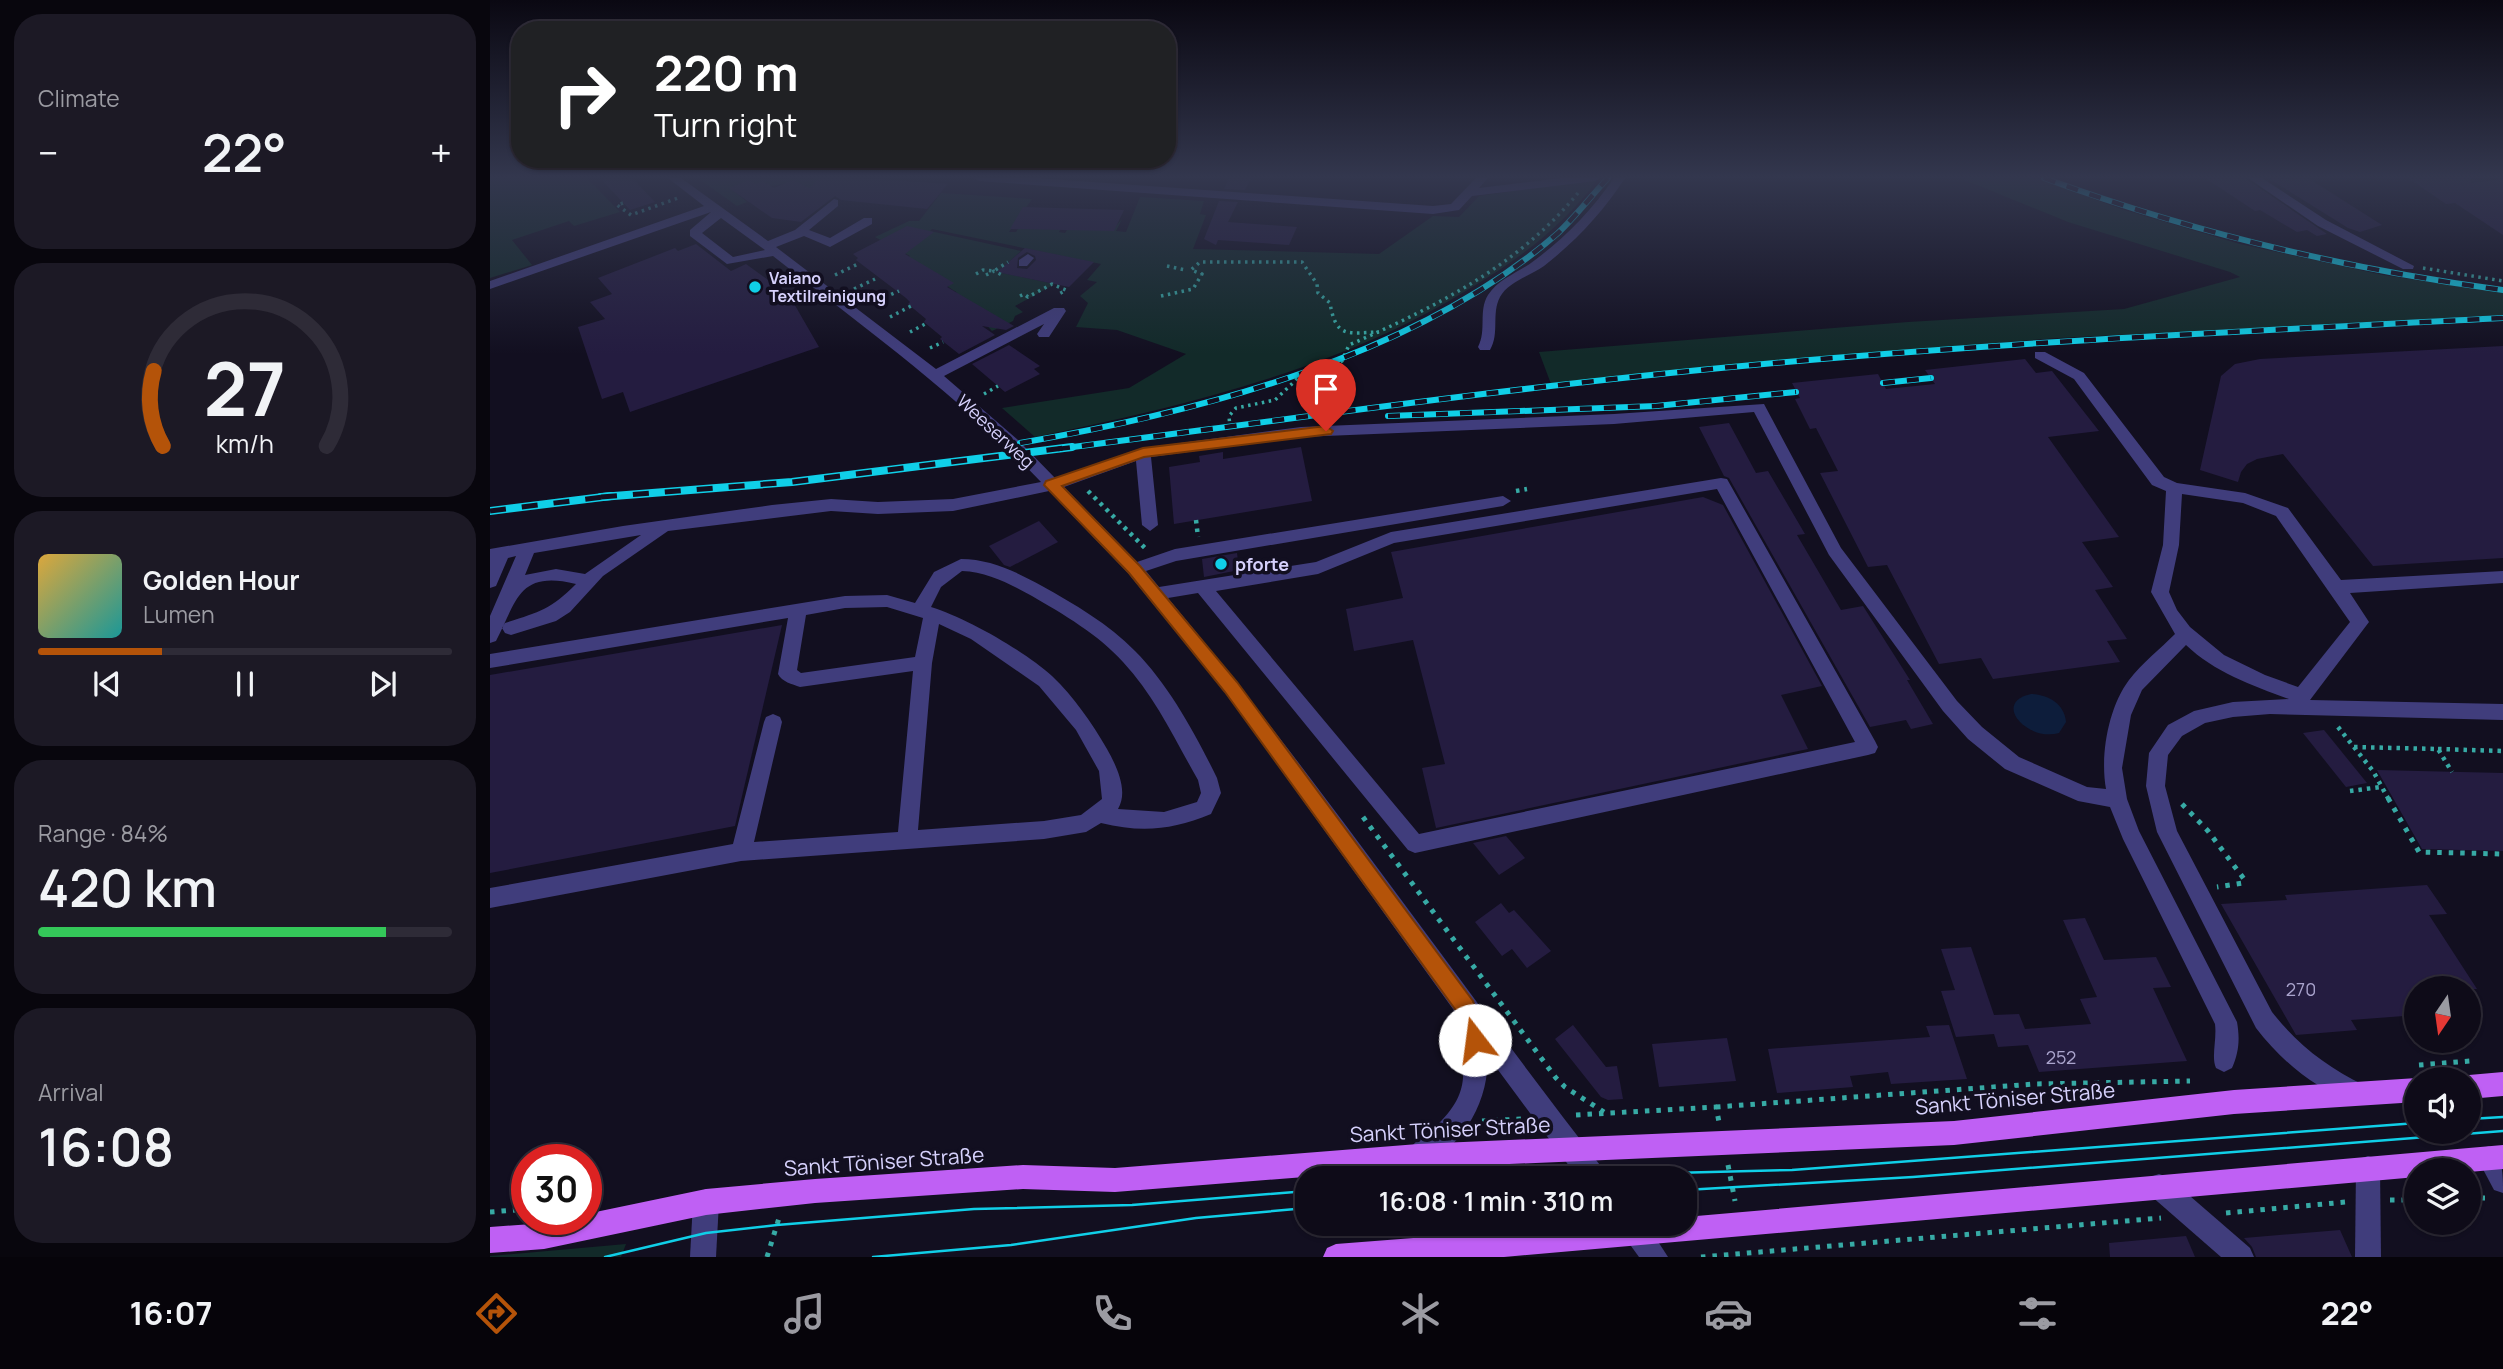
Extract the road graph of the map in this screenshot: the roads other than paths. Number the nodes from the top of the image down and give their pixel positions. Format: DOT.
graph roads {
  1 [pos="637,237"];
  2 [pos="699,237"];
  3 [pos="753,237"];
  4 [pos="787,237"];
  5 [pos="819,237"];
  6 [pos="841,237"];
  7 [pos="1570,237"];
  8 [pos="2350,237"];
  9 [pos="771,249"];
  10 [pos="2409,266"];
  11 [pos="490,285"];
  12 [pos="1044,334"];
  13 [pos="1485,347"];
  14 [pos="2040,355"];
  15 [pos="935,375"];
  16 [pos="1143,453"];
  17 [pos="1051,485"];
  18 [pos="2174,488"];
  19 [pos="1503,500"];
  20 [pos="675,524"];
  21 [pos="1150,525"];
  22 [pos="528,548"];
  23 [pos="494,550"];
  24 [pos="1135,569"];
  25 [pos="2503,577"];
  26 [pos="587,581"];
  27 [pos="490,582"];
  28 [pos="1202,586"];
  29 [pos="2337,587"];
  30 [pos="509,594"];
  31 [pos="1155,594"];
  32 [pos="798,610"];
  33 [pos="926,612"];
  34 [pos="511,628"];
  35 [pos="2185,635"];
  36 [pos="490,636"];
  37 [pos="490,661"];
  38 [pos="923,663"];
  39 [pos="2298,702"];
  40 [pos="2503,712"];
  41 [pos="773,722"];
  42 [pos="2117,799"];
  43 [pos="1098,813"];
  44 [pos="907,840"];
  45 [pos="741,852"];
  46 [pos="490,898"];
  47 [pos="1466,1008"];
  48 [pos="2224,1060"];
  49 [pos="2503,1084"];
  50 [pos="2481,1086"];
  51 [pos="2404,1091"];
  52 [pos="2360,1095"];
  53 [pos="1572,1148"];
  54 [pos="1418,1156"];
  55 [pos="2496,1158"];
  56 [pos="1585,1166"];
  57 [pos="2368,1168"];
  58 [pos="2503,1181"];
  59 [pos="2159,1186"];
  60 [pos="706,1202"];
  61 [pos="1697,1223"];
  62 [pos="1552,1236"];
  63 [pos="1640,1236"];
  64 [pos="490,1240"];
  65 [pos="703,1257"];
  66 [pos="1336,1257"];
  67 [pos="1655,1257"];
  68 [pos="2241,1257"];
  69 [pos="2368,1257"];
  1 -- 11 [label="street"];
  2 -- 9 [label="street"];
  3 -- 9 [label="street, Weeserweg"];
  4 -- 9 [label="street"];
  5 -- 6 [label="street"];
  7 -- 13 [label="street"];
  8 -- 10 [label="street"];
  9 -- 15 [label="street, Weeserweg"];
  12 -- 15 [label="street"];
  14 -- 18 [label="street"];
  15 -- 17 [label="street, Weeserweg"];
  16 -- 17 [label="street"];
  16 -- 21 [label="street"];
  16 -- 42 [label="street"];
  17 -- 20 [label="street"];
  17 -- 23 [label="street"];
  17 -- 24 [label="street, Weeserweg"];
  18 -- 29 [label="street"];
  18 -- 35 [label="street"];
  19 -- 24 [label="street"];
  20 -- 22 [label="street"];
  20 -- 26 [label="street"];
  22 -- 23 [label="street"];
  22 -- 30 [label="street"];
  23 -- 27 [label="street"];
  24 -- 31 [label="street, Weeserweg"];
  25 -- 29 [label="street"];
  26 -- 30 [label="street"];
  26 -- 34 [label="street"];
  28 -- 28 [label="street"];
  28 -- 31 [label="street"];
  29 -- 39 [label="street"];
  30 -- 36 [label="street"];
  31 -- 47 [label="street, Weeserweg"];
  32 -- 33 [label="street"];
  32 -- 37 [label="street"];
  32 -- 38 [label="street"];
  33 -- 38 [label="street"];
  33 -- 43 [label="street"];
  33 -- 43 [label="street"];
  35 -- 39 [label="street"];
  35 -- 42 [label="street"];
  38 -- 44 [label="street"];
  39 -- 40 [label="street"];
  39 -- 52 [label="street"];
  41 -- 45 [label="street"];
  42 -- 48 [label="street"];
  43 -- 44 [label="street"];
  44 -- 45 [label="street"];
  45 -- 46 [label="street"];
  47 -- 53 [label="street, Weeserweg"];
  47 -- 54 [label="street, Weeserweg"];
  49 -- 50 [label="main road"];
  51 -- 52 [label="main road, Sankt Töniser Straße"];
  52 -- 53 [label="main road, Sankt Töniser Straße"];
  53 -- 54 [label="main road, Sankt Töniser Straße"];
  53 -- 56 [label="street, Weeserweg"];
  54 -- 60 [label="main road, Sankt Töniser Straße"];
  55 -- 57 [label="main road"];
  55 -- 58 [label="street"];
  57 -- 59 [label="main road"];
  57 -- 69 [label="street"];
  59 -- 61 [label="main road"];
  59 -- 68 [label="street"];
  60 -- 64 [label="main road, Sankt Töniser Straße"];
  60 -- 65 [label="street"];
  62 -- 66 [label="main road"];
  63 -- 67 [label="street"];
}
